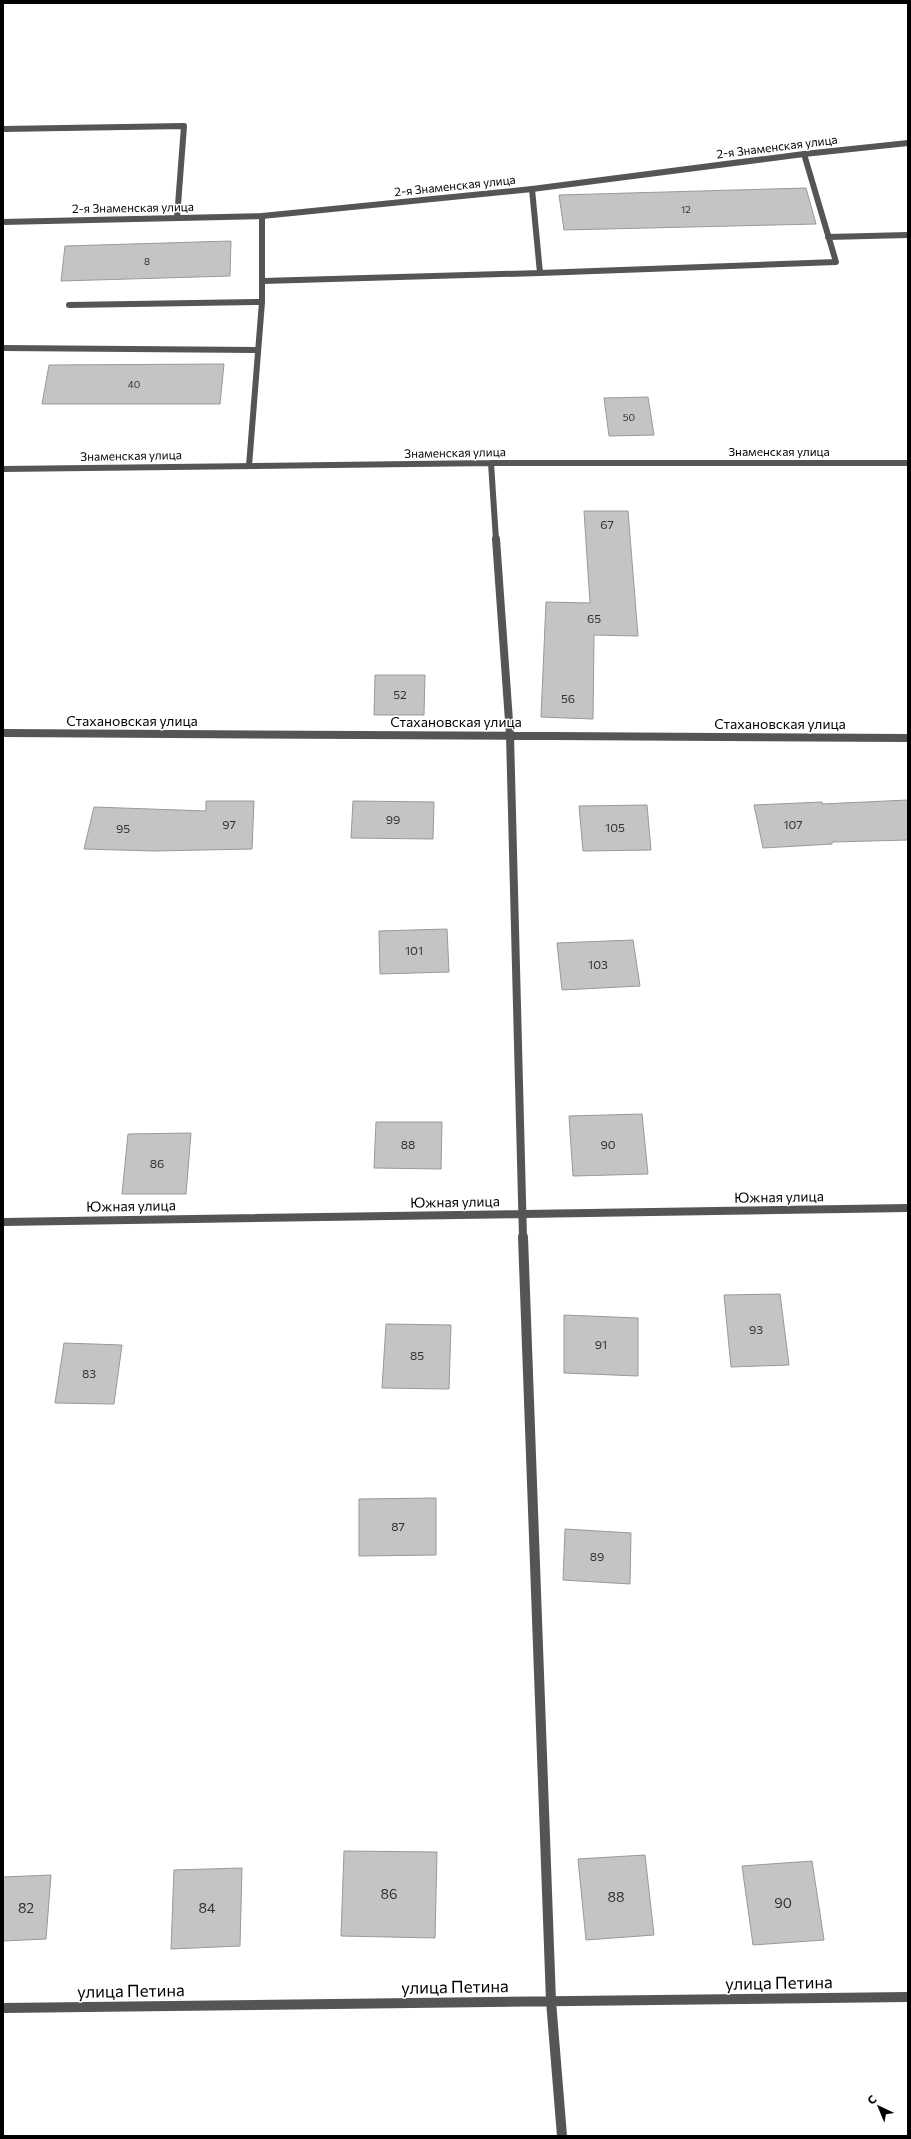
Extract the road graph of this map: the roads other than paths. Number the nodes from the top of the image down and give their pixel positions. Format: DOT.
graph roads {
  1 [pos="3,129"];
  2 [pos="908,144"];
  3 [pos="804,154"];
  4 [pos="532,189"];
  5 [pos="262,216"];
  6 [pos="177,218"];
  7 [pos="3,222"];
  8 [pos="908,235"];
  9 [pos="828,237"];
  10 [pos="540,273"];
  11 [pos="263,281"];
  12 [pos="262,302"];
  13 [pos="69,305"];
  14 [pos="3,348"];
  15 [pos="258,350"];
  16 [pos="491,463"];
  17 [pos="908,463"];
  18 [pos="249,466"];
  19 [pos="3,469"];
  20 [pos="3,733"];
  21 [pos="510,735"];
  22 [pos="908,738"];
  23 [pos="908,1208"];
  24 [pos="522,1214"];
  25 [pos="3,1222"];
  26 [pos="908,1997"];
  27 [pos="551,2002"];
  28 [pos="3,2008"];
  29 [pos="562,2136"];
  1 -- 6 [label="street"];
  2 -- 3 [label="street, 2-я Знаменская улица"];
  3 -- 4 [label="street, 2-я Знаменская улица"];
  3 -- 9 [label="street"];
  4 -- 5 [label="street, 2-я Знаменская улица"];
  4 -- 10 [label="street"];
  5 -- 6 [label="street, 2-я Знаменская улица"];
  5 -- 11 [label="street"];
  6 -- 7 [label="street, 2-я Знаменская улица"];
  8 -- 9 [label="street"];
  9 -- 10 [label="street"];
  10 -- 11 [label="street"];
  11 -- 12 [label="street"];
  12 -- 13 [label="street"];
  12 -- 15 [label="street"];
  14 -- 15 [label="street"];
  15 -- 18 [label="street"];
  16 -- 17 [label="street, Знаменская улица"];
  16 -- 18 [label="street, Знаменская улица"];
  16 -- 21 [label="street"];
  18 -- 19 [label="street, Знаменская улица"];
  20 -- 21 [label="street, Стахановская улица"];
  21 -- 22 [label="street, Стахановская улица"];
  21 -- 24 [label="street"];
  23 -- 24 [label="street, Южная улица"];
  24 -- 25 [label="street, Южная улица"];
  24 -- 27 [label="street"];
  26 -- 27 [label="street, улица Петина"];
  27 -- 28 [label="street, улица Петина"];
  27 -- 29 [label="street"];
}
